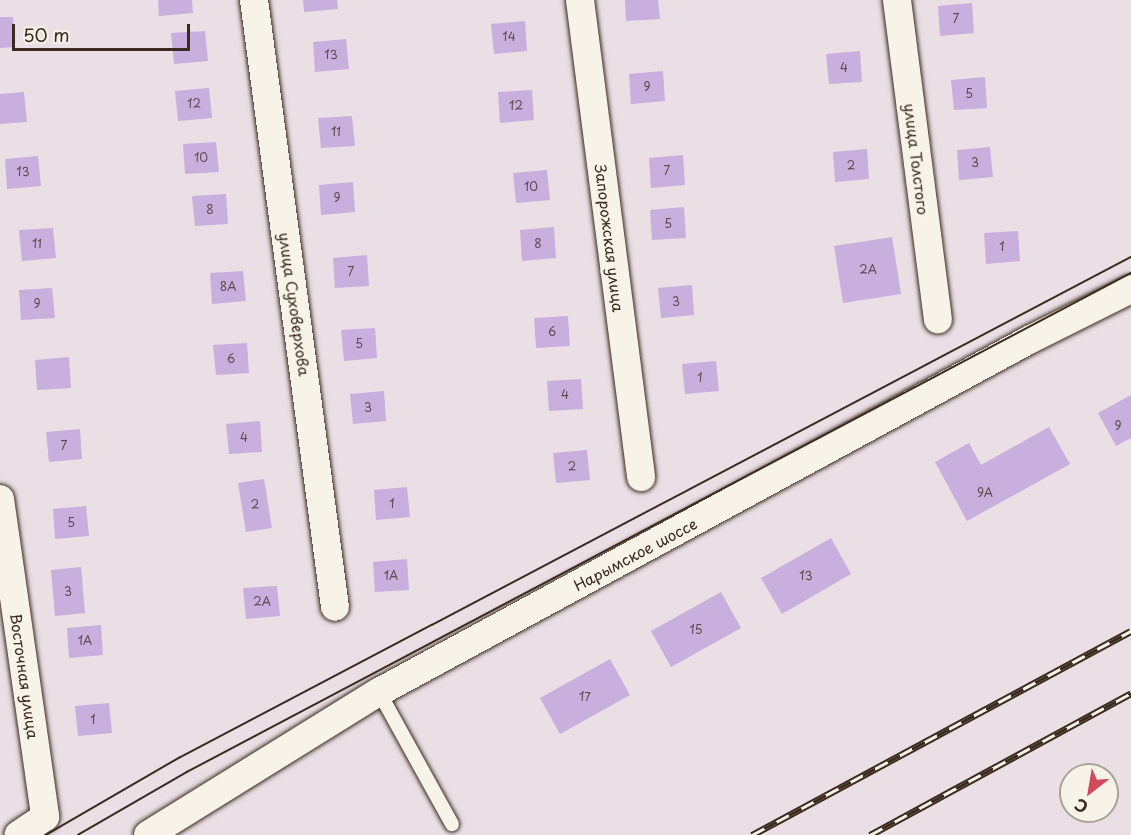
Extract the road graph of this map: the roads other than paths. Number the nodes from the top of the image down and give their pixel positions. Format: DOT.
graph roads {
  1 [pos="254,0"];
  2 [pos="580,0"];
  3 [pos="897,0"];
  4 [pos="1131,289"];
  5 [pos="938,319"];
  6 [pos="641,477"];
  7 [pos="0,499"];
  8 [pos="335,607"];
  9 [pos="379,692"];
  10 [pos="452,824"];
  11 [pos="18,835"];
  12 [pos="148,835"];
  1 -- 8 [label="street, улица Суховерхова"];
  2 -- 6 [label="street, Запорожская улица"];
  3 -- 5 [label="street, улица Толстого"];
  4 -- 9 [label="street, Нарымское шоссе"];
  7 -- 11 [label="street, Восточная улица"];
  9 -- 10 [label="lane"];
  9 -- 12 [label="street, Нарымское шоссе"];
}
